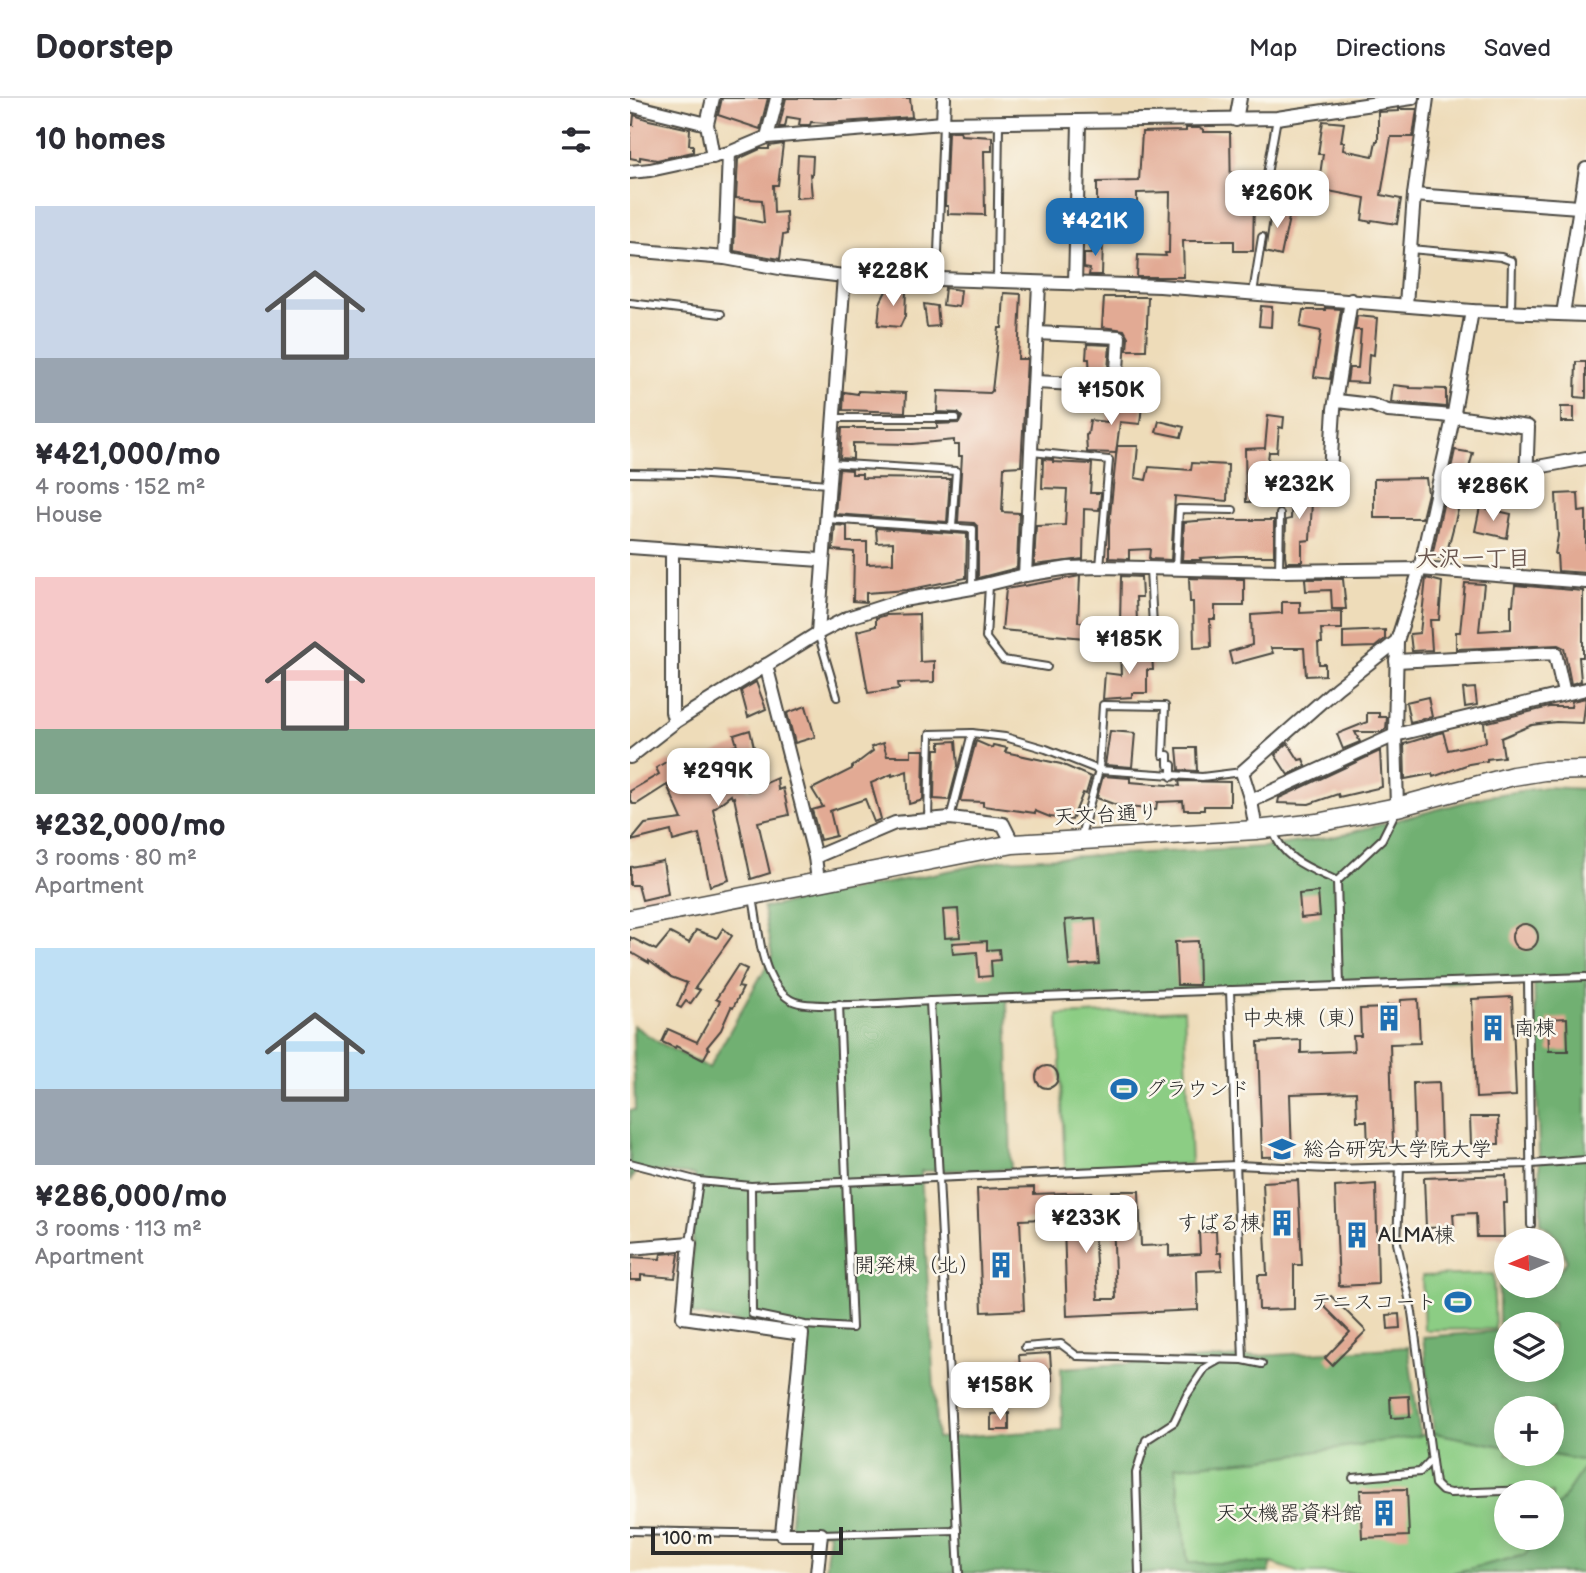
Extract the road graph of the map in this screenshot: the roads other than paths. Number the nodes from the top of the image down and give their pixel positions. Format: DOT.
graph roads {
  1 [pos="713,98"];
  2 [pos="776,98"];
  3 [pos="944,98"];
  4 [pos="1240,98"];
  5 [pos="1412,98"];
  6 [pos="1427,98"];
  7 [pos="630,105"];
  8 [pos="1277,118"];
  9 [pos="1236,120"];
  10 [pos="943,123"];
  11 [pos="999,123"];
  12 [pos="1079,123"];
  13 [pos="707,124"];
  14 [pos="767,137"];
  15 [pos="730,153"];
  16 [pos="713,157"];
  17 [pos="630,172"];
  18 [pos="1585,178"];
  19 [pos="1264,191"];
  20 [pos="1414,195"];
  21 [pos="1579,208"];
  22 [pos="1262,237"];
  23 [pos="1409,249"];
  24 [pos="630,250"];
  25 [pos="725,258"];
  26 [pos="844,276"];
  27 [pos="937,281"];
  28 [pos="998,282"];
  29 [pos="1039,284"];
  30 [pos="1075,284"];
  31 [pos="1252,293"];
  32 [pos="1351,300"];
  33 [pos="630,303"];
  34 [pos="1406,305"];
  35 [pos="1472,311"];
  36 [pos="1511,313"];
  37 [pos="721,314"];
  38 [pos="1563,314"];
  39 [pos="1586,315"];
  40 [pos="1037,333"];
  41 [pos="1035,382"];
  42 [pos="1337,401"];
  43 [pos="833,418"];
  44 [pos="956,418"];
  45 [pos="1453,418"];
  46 [pos="1032,452"];
  47 [pos="1586,458"];
  48 [pos="829,463"];
  49 [pos="1527,469"];
  50 [pos="1330,472"];
  51 [pos="630,473"];
  52 [pos="1526,483"];
  53 [pos="828,484"];
  54 [pos="1233,510"];
  55 [pos="1280,514"];
  56 [pos="825,519"];
  57 [pos="952,527"];
  58 [pos="630,547"];
  59 [pos="672,550"];
  60 [pos="821,560"];
  61 [pos="1100,567"];
  62 [pos="1150,569"];
  63 [pos="1420,569"];
  64 [pos="1176,570"];
  65 [pos="1279,571"];
  66 [pos="1025,575"];
  67 [pos="1586,582"];
  68 [pos="989,585"];
  69 [pos="972,588"];
  70 [pos="818,633"];
  71 [pos="1397,641"];
  72 [pos="1096,647"];
  73 [pos="1396,662"];
  74 [pos="766,665"];
  75 [pos="1047,667"];
  76 [pos="1586,689"];
  77 [pos="1563,693"];
  78 [pos="837,697"];
  79 [pos="675,722"];
  80 [pos="972,733"];
  81 [pos="1395,735"];
  82 [pos="630,757"];
  83 [pos="1099,770"];
  84 [pos="1586,770"];
  85 [pos="1242,772"];
  86 [pos="1172,777"];
  87 [pos="1251,802"];
  88 [pos="1397,807"];
  89 [pos="950,818"];
  90 [pos="928,820"];
  91 [pos="1264,829"];
  92 [pos="1080,839"];
  93 [pos="1013,844"];
  94 [pos="815,857"];
  95 [pos="818,881"];
  96 [pos="1337,881"];
  97 [pos="752,894"];
  98 [pos="630,919"];
  99 [pos="1586,978"];
  100 [pos="1528,979"];
  101 [pos="1340,986"];
  102 [pos="1230,990"];
  103 [pos="930,1001"];
  104 [pos="839,1004"];
  105 [pos="1586,1160"];
  106 [pos="630,1163"];
  107 [pos="1531,1164"];
  108 [pos="1237,1166"];
  109 [pos="1400,1167"];
  110 [pos="938,1177"];
  111 [pos="699,1181"];
  112 [pos="846,1181"];
  113 [pos="751,1186"];
  114 [pos="1531,1225"];
  115 [pos="690,1243"];
  116 [pos="630,1248"];
  117 [pos="1025,1347"];
  118 [pos="1219,1360"];
  119 [pos="1243,1360"];
  120 [pos="1262,1364"];
  121 [pos="1430,1461"];
  122 [pos="1353,1478"];
  123 [pos="1494,1491"];
  124 [pos="957,1530"];
  125 [pos="630,1531"];
  126 [pos="782,1534"];
  127 [pos="821,1534"];
  128 [pos="817,1573"];
  129 [pos="959,1573"];
  130 [pos="1139,1573"];
  1 -- 13 [label="street"];
  2 -- 14 [label="street"];
  3 -- 10 [label="street"];
  4 -- 9 [label="street"];
  5 -- 8 [label="street"];
  6 -- 20 [label="street"];
  7 -- 13 [label="street"];
  8 -- 9 [label="street"];
  8 -- 19 [label="lane"];
  9 -- 12 [label="street"];
  10 -- 11 [label="street"];
  10 -- 14 [label="street"];
  10 -- 27 [label="lane"];
  11 -- 12 [label="street"];
  11 -- 28 [label="lane"];
  12 -- 30 [label="street"];
  13 -- 16 [label="street"];
  14 -- 15 [label="street"];
  15 -- 16 [label="street"];
  15 -- 25 [label="street"];
  16 -- 17 [label="street"];
  18 -- 21 [label="street"];
  20 -- 21 [label="street"];
  20 -- 23 [label="street"];
  21 -- 38 [label="street"];
  22 -- 31 [label="lane"];
  23 -- 34 [label="street"];
  23 -- 36 [label="lane"];
  24 -- 25 [label="street"];
  25 -- 26 [label="street"];
  26 -- 27 [label="street"];
  26 -- 43 [label="street"];
  27 -- 28 [label="street"];
  28 -- 29 [label="street"];
  29 -- 30 [label="street"];
  29 -- 40 [label="street"];
  30 -- 31 [label="street"];
  31 -- 32 [label="street"];
  32 -- 34 [label="street"];
  32 -- 42 [label="street"];
  33 -- 37 [label="lane"];
  34 -- 35 [label="street"];
  35 -- 36 [label="street"];
  35 -- 45 [label="street"];
  36 -- 38 [label="street"];
  38 -- 39 [label="street"];
  40 -- 41 [label="street"];
  40 -- 41 [label="street"];
  41 -- 46 [label="street"];
  42 -- 45 [label="street"];
  42 -- 50 [label="street"];
  43 -- 44 [label="lane"];
  43 -- 48 [label="street"];
  45 -- 49 [label="street"];
  45 -- 63 [label="street"];
  46 -- 61 [label="lane"];
  46 -- 66 [label="street"];
  47 -- 49 [label="street"];
  48 -- 53 [label="street"];
  48 -- 57 [label="lane"];
  49 -- 52 [label="street"];
  51 -- 53 [label="lane"];
  53 -- 56 [label="street"];
  54 -- 64 [label="lane"];
  55 -- 65 [label="lane"];
  56 -- 57 [label="lane"];
  56 -- 60 [label="street"];
  57 -- 69 [label="lane"];
  58 -- 59 [label="street"];
  59 -- 60 [label="street"];
  59 -- 79 [label="street"];
  60 -- 70 [label="street"];
  61 -- 62 [label="street"];
  61 -- 66 [label="street"];
  62 -- 64 [label="street"];
  62 -- 72 [label="lane"];
  63 -- 65 [label="street"];
  63 -- 67 [label="street"];
  63 -- 71 [label="street"];
  64 -- 65 [label="street"];
  66 -- 68 [label="street"];
  68 -- 69 [label="street"];
  68 -- 75 [label="lane"];
  69 -- 70 [label="street"];
  70 -- 74 [label="street"];
  70 -- 78 [label="lane"];
  71 -- 73 [label="street"];
  71 -- 85 [label="street"];
  73 -- 77 [label="street"];
  73 -- 81 [label="street"];
  74 -- 79 [label="street"];
  74 -- 94 [label="street"];
  76 -- 77 [label="street"];
  77 -- 81 [label="street"];
  79 -- 82 [label="street"];
  80 -- 83 [label="lane"];
  80 -- 89 [label="lane"];
  80 -- 90 [label="lane"];
  81 -- 87 [label="street"];
  81 -- 88 [label="street"];
  83 -- 86 [label="lane"];
  83 -- 86 [label="lane"];
  83 -- 92 [label="lane"];
  84 -- 88 [label="main road, 天文台通り"];
  85 -- 86 [label="lane"];
  85 -- 87 [label="street"];
  87 -- 91 [label="street"];
  88 -- 91 [label="main road, 天文台通り"];
  88 -- 96 [label="lane"];
  89 -- 90 [label="street"];
  89 -- 93 [label="street"];
  90 -- 94 [label="street"];
  91 -- 92 [label="main road, 天文台通り"];
  91 -- 96 [label="lane"];
  92 -- 93 [label="main road, 天文台通り"];
  93 -- 95 [label="main road, 天文台通り"];
  94 -- 95 [label="street"];
  95 -- 97 [label="main road, 天文台通り"];
  96 -- 101 [label="lane"];
  97 -- 98 [label="main road, 天文台通り"];
  97 -- 104 [label="lane"];
  99 -- 100 [label="lane"];
  100 -- 101 [label="lane"];
  100 -- 107 [label="lane"];
  101 -- 102 [label="lane"];
  102 -- 103 [label="lane"];
  102 -- 108 [label="lane"];
  103 -- 104 [label="lane"];
  103 -- 110 [label="lane"];
  104 -- 112 [label="lane"];
  105 -- 107 [label="lane"];
  106 -- 111 [label="lane"];
  107 -- 109 [label="lane"];
  107 -- 114 [label="lane"];
  108 -- 109 [label="lane"];
  108 -- 110 [label="lane"];
  108 -- 119 [label="lane"];
  109 -- 121 [label="lane"];
  110 -- 112 [label="lane"];
  110 -- 124 [label="lane"];
  111 -- 113 [label="lane"];
  111 -- 115 [label="lane"];
  112 -- 113 [label="lane"];
  112 -- 113 [label="lane"];
  115 -- 116 [label="street"];
  115 -- 126 [label="street"];
  117 -- 118 [label="lane"];
  118 -- 119 [label="lane"];
  118 -- 130 [label="lane"];
  119 -- 120 [label="lane"];
  121 -- 122 [label="lane"];
  121 -- 123 [label="lane"];
  124 -- 127 [label="lane"];
  124 -- 129 [label="lane"];
  125 -- 126 [label="lane"];
  126 -- 127 [label="street"];
  127 -- 128 [label="street"];
}
